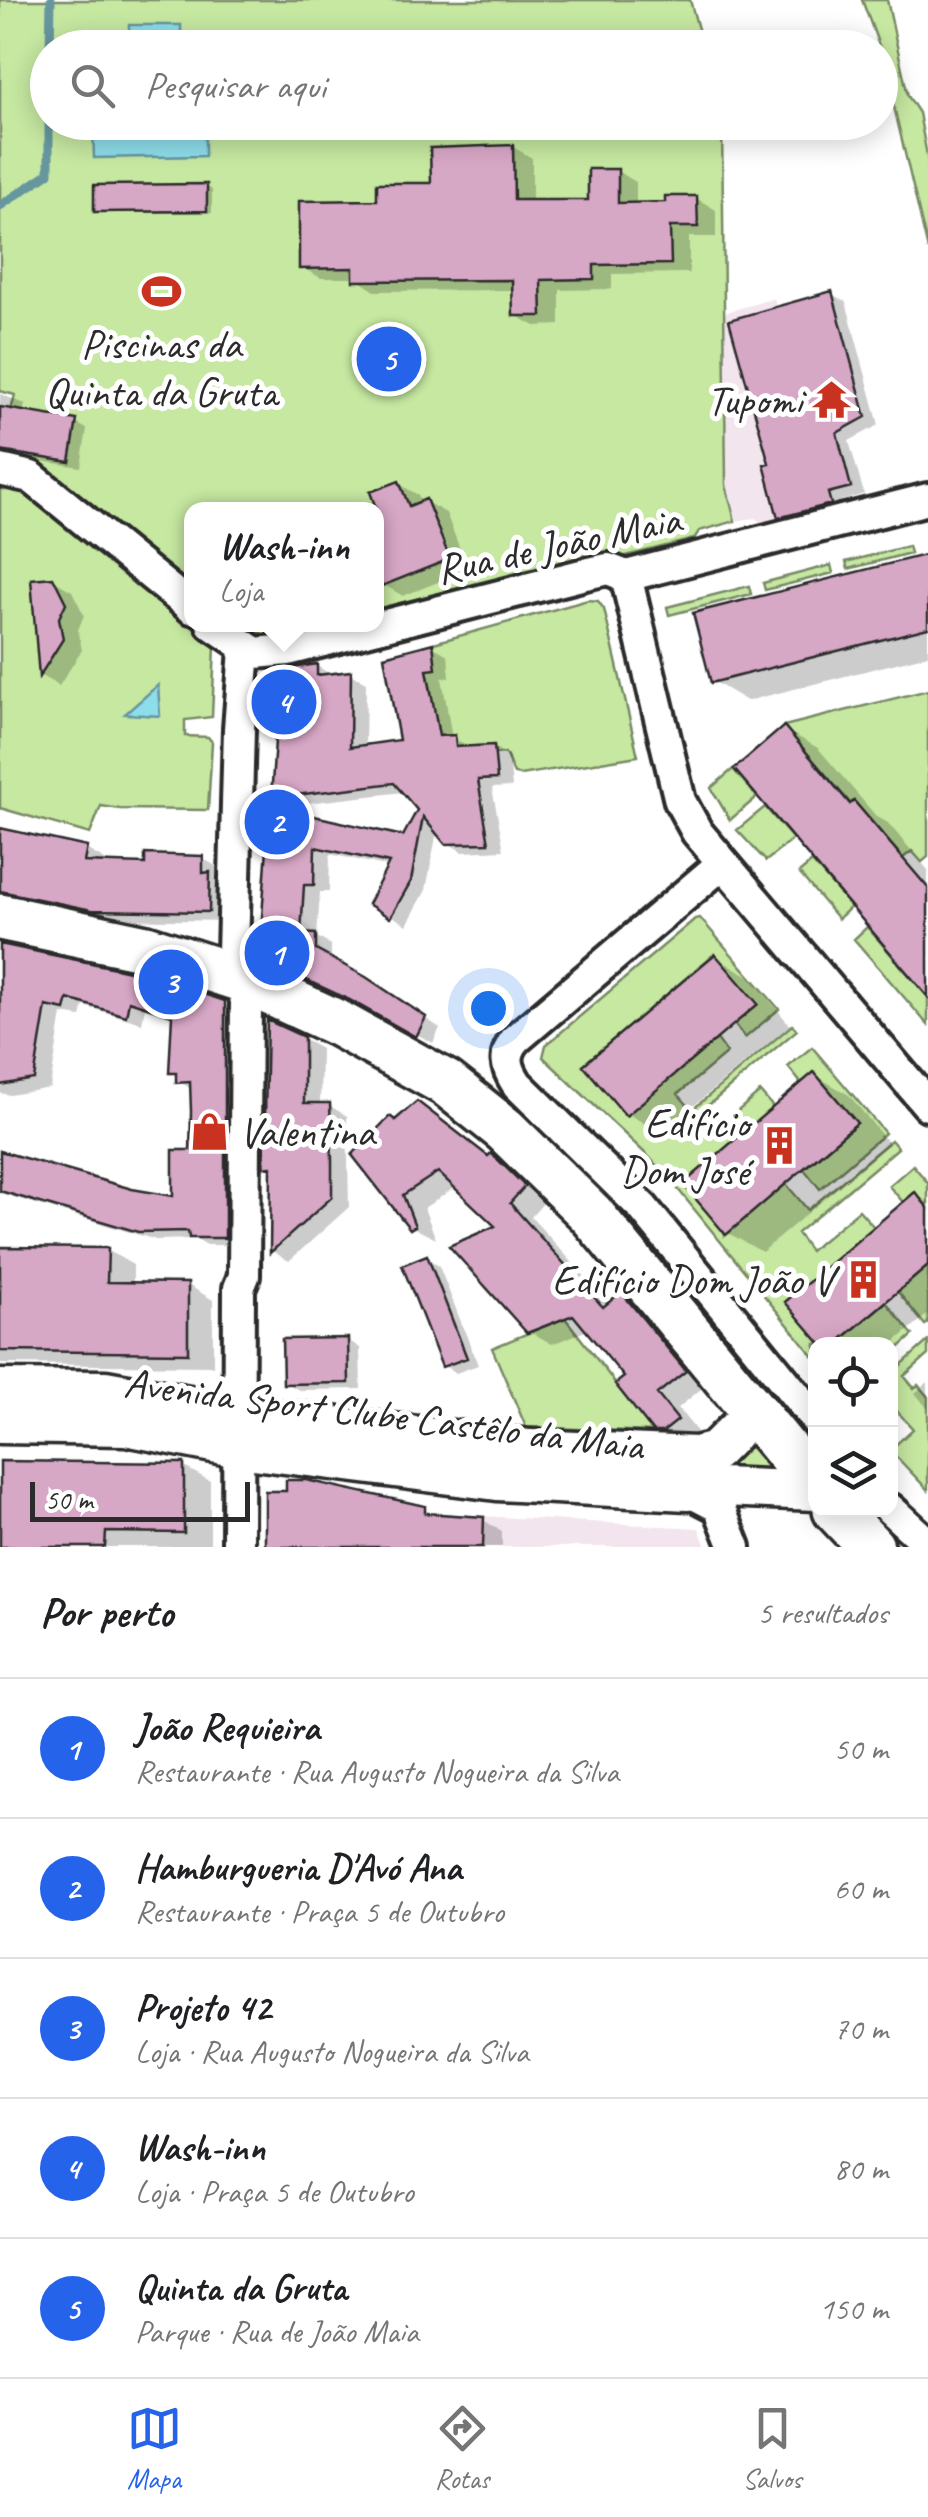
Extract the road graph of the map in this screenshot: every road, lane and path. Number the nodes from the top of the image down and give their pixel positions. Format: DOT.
graph roads {
  1 [pos="0,470"];
  2 [pos="928,498"];
  3 [pos="626,576"];
  4 [pos="184,601"];
  5 [pos="384,626"];
  6 [pos="223,632"];
  7 [pos="359,632"];
  8 [pos="245,649"];
  9 [pos="723,863"];
  10 [pos="0,917"];
  11 [pos="239,978"];
  12 [pos="928,1105"];
  13 [pos="0,1389"];
  14 [pos="808,1410"];
  15 [pos="754,1412"];
  16 [pos="0,1424"];
  17 [pos="238,1431"];
  18 [pos="808,1479"];
  19 [pos="808,1489"];
  20 [pos="688,1491"];
  21 [pos="898,1516"];
  22 [pos="843,1517"];
  23 [pos="928,1544"];
  24 [pos="238,1547"];
  25 [pos="734,1547"];
  26 [pos="871,1547"];
  1 -- 4 [label="street"];
  2 -- 3 [label="street, Rua de João Maia"];
  3 -- 5 [label="street, Rua de João Maia"];
  3 -- 9 [label="street"];
  6 -- 8 [label="street"];
  7 -- 8 [label="street, Rua de João Maia"];
  8 -- 11 [label="street"];
  9 -- 12 [label="street"];
  9 -- 14 [label="street"];
  10 -- 11 [label="main road"];
  11 -- 15 [label="main road"];
  11 -- 17 [label="street"];
  13 -- 17 [label="street, Avenida Sport Clube Castêlo da Maia"];
  15 -- 17 [label="street, Avenida Sport Clube Castêlo da Maia"];
  15 -- 18 [label="main road"];
  16 -- 17 [label="street, Avenida Sport Clube Castêlo da Maia"];
  17 -- 20 [label="street, Avenida Sport Clube Castêlo da Maia"];
  17 -- 24 [label="street"];
  19 -- 20 [label="street, Avenida Sport Clube Castêlo da Maia"];
  20 -- 25 [label="street"];
  21 -- 23 [label="street"];
  22 -- 26 [label="main road"];
}
